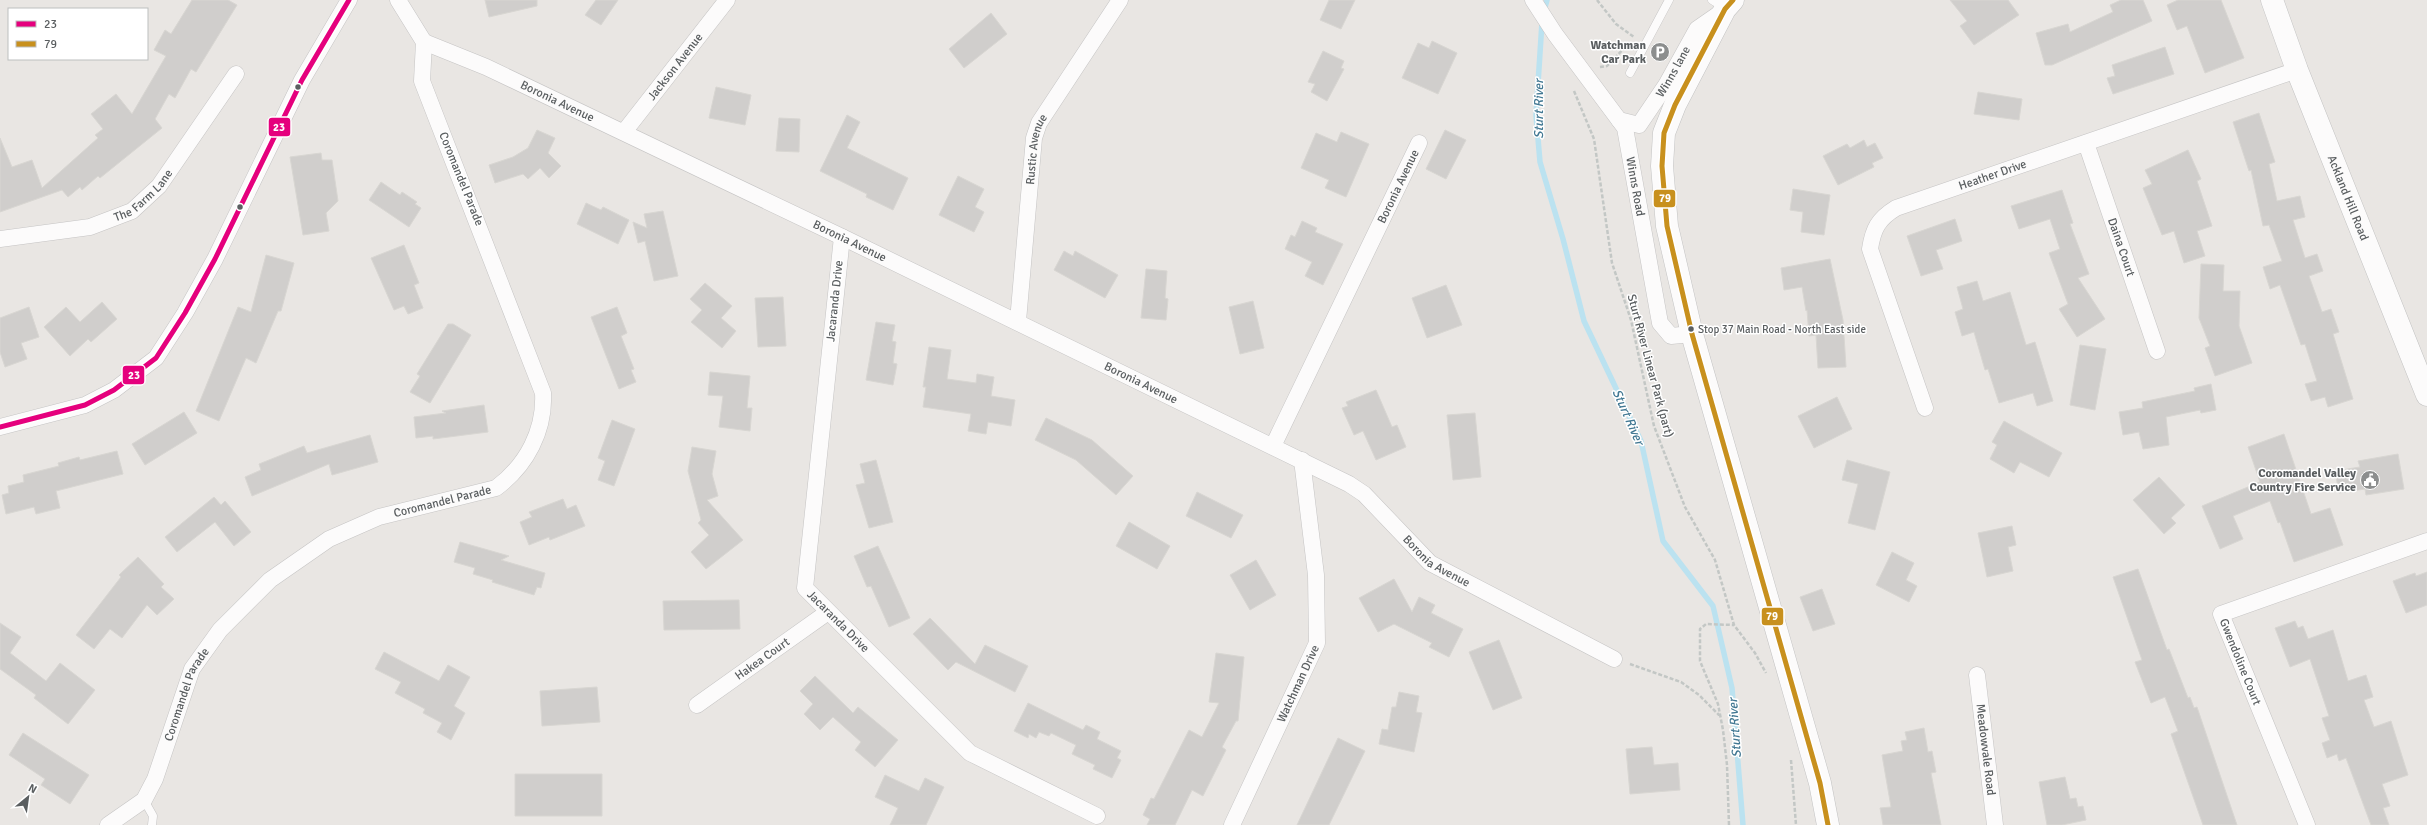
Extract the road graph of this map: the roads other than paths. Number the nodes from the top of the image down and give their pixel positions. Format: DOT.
graph roads {
  1 [pos="349,0"];
  2 [pos="398,0"];
  3 [pos="727,0"];
  4 [pos="1120,0"];
  5 [pos="1533,0"];
  6 [pos="1668,0"];
  7 [pos="2272,0"];
  8 [pos="1723,3"];
  9 [pos="424,42"];
  10 [pos="2297,70"];
  11 [pos="1630,73"];
  12 [pos="236,74"];
  13 [pos="1619,120"];
  14 [pos="624,132"];
  15 [pos="2086,142"];
  16 [pos="1419,143"];
  17 [pos="842,237"];
  18 [pos="0,239"];
  19 [pos="1018,321"];
  20 [pos="1692,334"];
  21 [pos="2158,351"];
  22 [pos="2427,395"];
  23 [pos="1925,408"];
  24 [pos="0,427"];
  25 [pos="1272,446"];
  26 [pos="1302,460"];
  27 [pos="2427,540"];
  28 [pos="828,612"];
  29 [pos="1614,659"];
  30 [pos="1976,675"];
  31 [pos="697,705"];
  32 [pos="144,800"];
  33 [pos="1097,816"];
  34 [pos="108,825"];
  35 [pos="152,825"];
  36 [pos="1232,825"];
  37 [pos="1828,825"];
  38 [pos="1995,825"];
  39 [pos="2306,825"];
  1 -- 24 [label="street"];
  2 -- 9 [label="street"];
  3 -- 14 [label="street, Jackson Avenue"];
  4 -- 19 [label="street, Rustic Avenue"];
  5 -- 13 [label="street, Winns Road"];
  6 -- 11 [label="lane"];
  7 -- 10 [label="main road, Ackland Hill Road"];
  8 -- 13 [label="street, Winns lane"];
  8 -- 20 [label="main road"];
  9 -- 14 [label="street, Boronia Avenue"];
  9 -- 32 [label="street, Coromandel Parade"];
  10 -- 15 [label="street, Heather Drive"];
  10 -- 22 [label="main road, Ackland Hill Road"];
  12 -- 18 [label="street, The Farm Lane"];
  13 -- 20 [label="street, Winns Road"];
  14 -- 17 [label="street, Boronia Avenue"];
  15 -- 21 [label="street, Daina Court"];
  15 -- 23 [label="street, Heather Drive"];
  16 -- 25 [label="street, Boronia Avenue"];
  17 -- 19 [label="street, Boronia Avenue"];
  17 -- 28 [label="street, Jacaranda Drive"];
  19 -- 25 [label="street, Boronia Avenue"];
  20 -- 37 [label="main road"];
  25 -- 26 [label="street, Boronia Avenue"];
  26 -- 29 [label="street, Boronia Avenue"];
  26 -- 36 [label="street, Watchman Drive"];
  27 -- 39 [label="street, Gwendoline Court"];
  28 -- 31 [label="street, Hakea Court"];
  28 -- 33 [label="street, Jacaranda Drive"];
  30 -- 38 [label="street, Meadowvale Road"];
  32 -- 34 [label="street, Coromandel Parade"];
  32 -- 35 [label="lane"];
}
